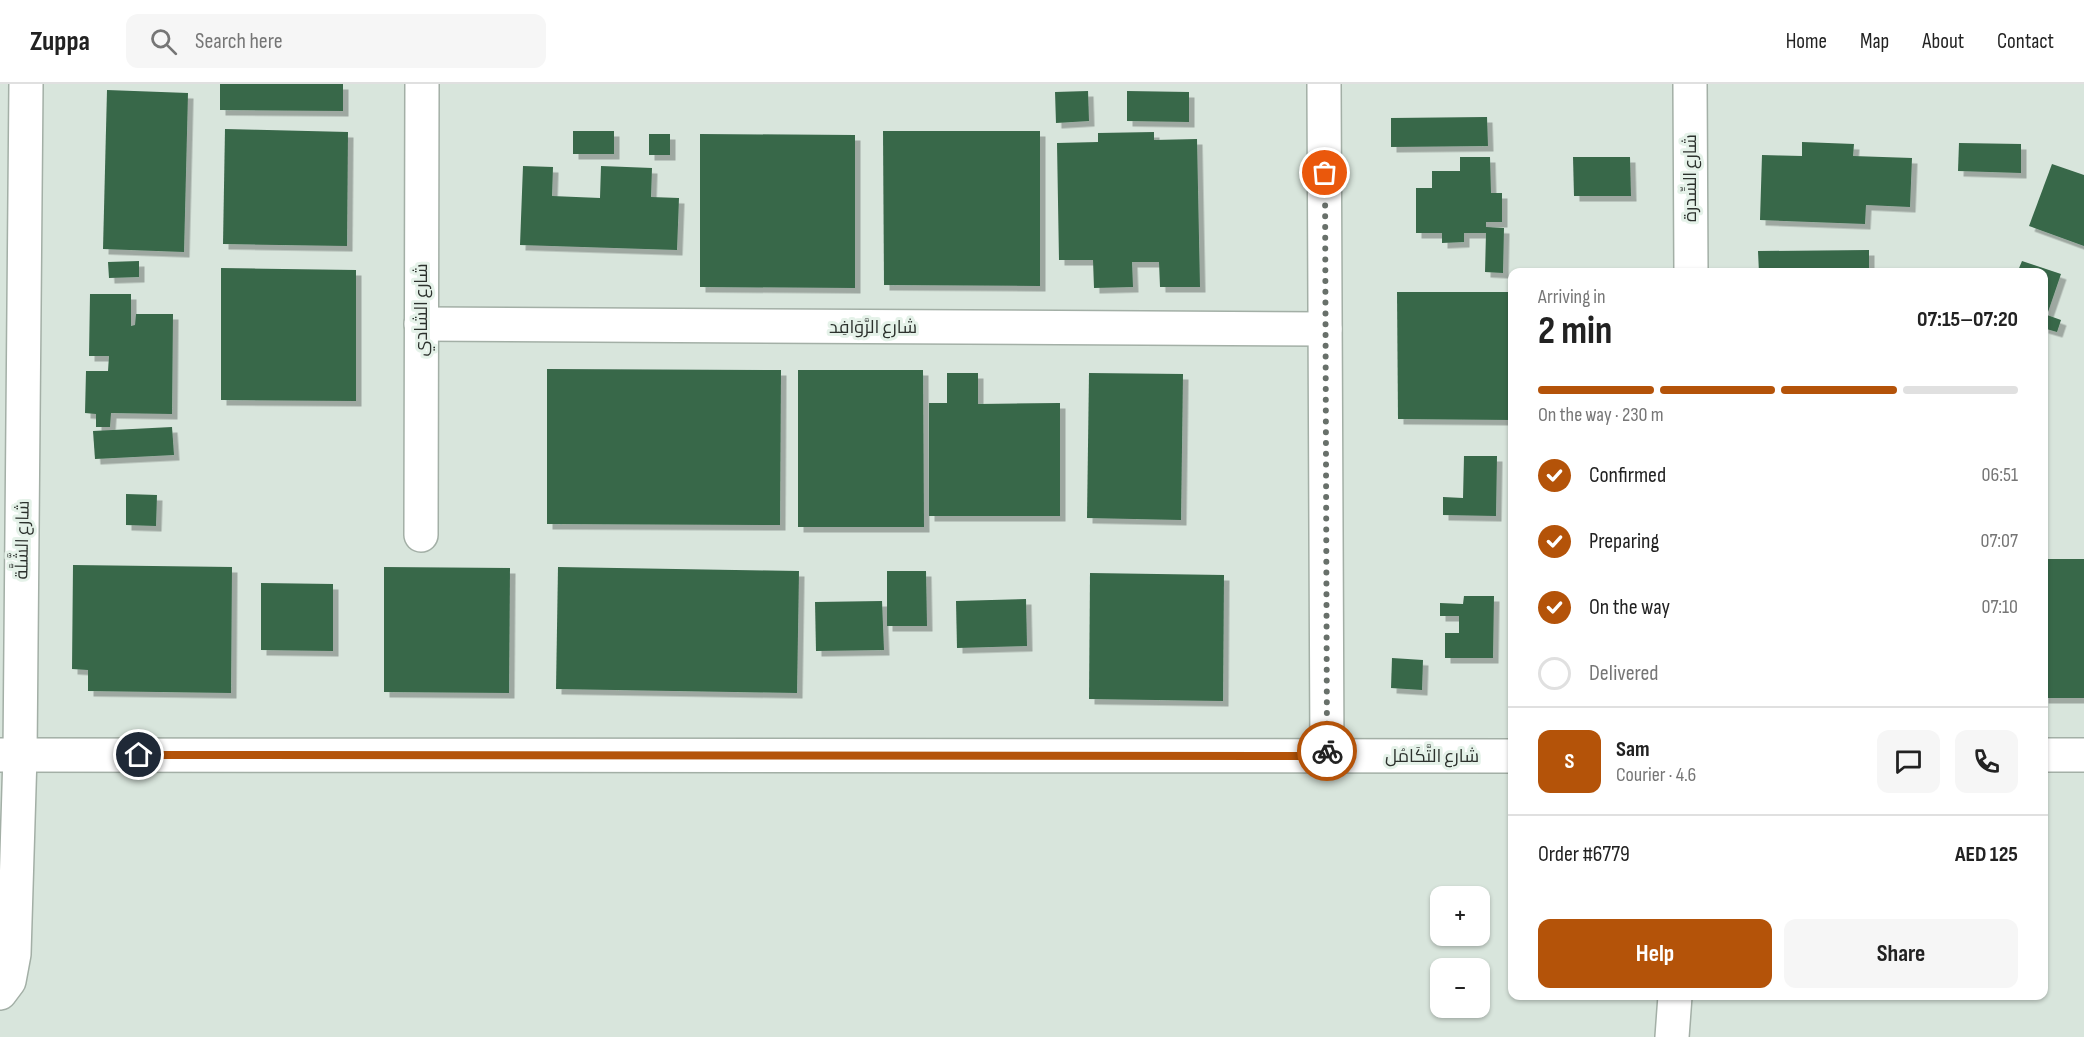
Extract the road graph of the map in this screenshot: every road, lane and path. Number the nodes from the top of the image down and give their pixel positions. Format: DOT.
graph roads {
  1 [pos="26,84"];
  2 [pos="422,84"];
  3 [pos="1324,84"];
  4 [pos="1690,84"];
  5 [pos="1691,268"];
  6 [pos="421,324"];
  7 [pos="1325,329"];
  8 [pos="421,535"];
  9 [pos="10,755"];
  10 [pos="2048,755"];
  11 [pos="2084,755"];
  12 [pos="1327,756"];
  13 [pos="1508,756"];
  14 [pos="0,993"];
  15 [pos="1675,1000"];
  16 [pos="1672,1037"];
  1 -- 9 [label="street, شارع الشَّلَّة"];
  2 -- 6 [label="street, شارع الشادي"];
  3 -- 7 [label="street"];
  4 -- 5 [label="street, شارع السِّدرة"];
  6 -- 7 [label="street, شارع الرَّوَافِد"];
  6 -- 8 [label="street, شارع الشادي"];
  7 -- 12 [label="street"];
  9 -- 12 [label="street, شارع التَّكَامُل"];
  9 -- 14 [label="street, شارع الشَّلَّة"];
  10 -- 11 [label="street"];
  12 -- 13 [label="street, شارع التَّكَامُل"];
  15 -- 16 [label="street"];
}
